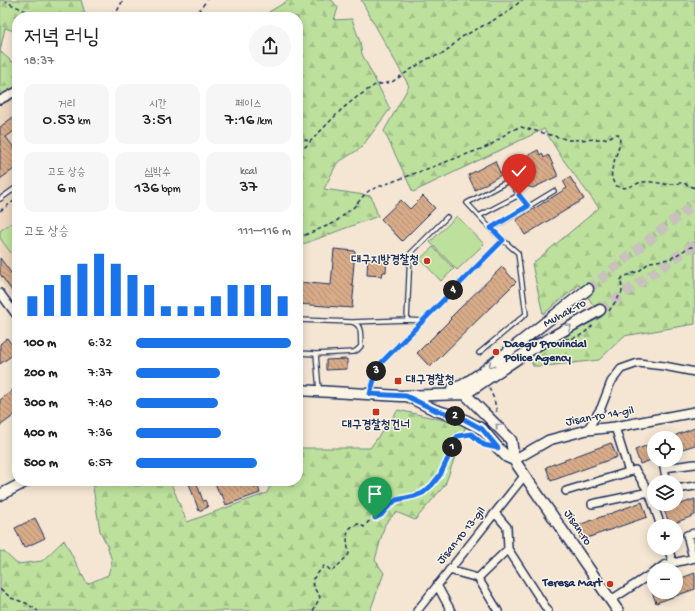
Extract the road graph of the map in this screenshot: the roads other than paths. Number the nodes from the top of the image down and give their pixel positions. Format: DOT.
graph roads {
  1 [pos="12,94"];
  2 [pos="0,100"];
  3 [pos="12,191"];
  4 [pos="554,191"];
  5 [pos="519,195"];
  6 [pos="0,199"];
  7 [pos="528,206"];
  8 [pos="479,216"];
  9 [pos="447,217"];
  10 [pos="491,228"];
  11 [pos="503,240"];
  12 [pos="588,289"];
  13 [pos="0,293"];
  14 [pos="12,309"];
  15 [pos="600,310"];
  16 [pos="303,320"];
  17 [pos="406,320"];
  18 [pos="422,321"];
  19 [pos="352,322"];
  20 [pos="303,353"];
  21 [pos="479,353"];
  22 [pos="316,354"];
  23 [pos="695,372"];
  24 [pos="455,388"];
  25 [pos="303,390"];
  26 [pos="319,391"];
  27 [pos="370,394"];
  28 [pos="439,394"];
  29 [pos="466,394"];
  30 [pos="406,396"];
  31 [pos="435,410"];
  32 [pos="695,412"];
  33 [pos="616,427"];
  34 [pos="587,430"];
  35 [pos="514,460"];
  36 [pos="695,464"];
  37 [pos="630,472"];
  38 [pos="525,475"];
  39 [pos="666,475"];
  40 [pos="17,486"];
  41 [pos="647,486"];
  42 [pos="695,486"];
  43 [pos="683,488"];
  44 [pos="566,491"];
  45 [pos="647,493"];
  46 [pos="0,495"];
  47 [pos="592,504"];
  48 [pos="495,513"];
  49 [pos="695,533"];
  50 [pos="508,549"];
  51 [pos="670,555"];
  52 [pos="694,558"];
  53 [pos="673,563"];
  54 [pos="449,570"];
  55 [pos="647,577"];
  56 [pos="478,578"];
  57 [pos="437,585"];
  58 [pos="611,600"];
  59 [pos="417,611"];
  60 [pos="451,611"];
  61 [pos="498,611"];
  62 [pos="548,611"];
  63 [pos="618,611"];
  1 -- 2 [label="street"];
  3 -- 6 [label="lane"];
  4 -- 7 [label="lane"];
  5 -- 7 [label="lane"];
  5 -- 8 [label="lane"];
  5 -- 8 [label="lane"];
  7 -- 10 [label="lane"];
  8 -- 10 [label="lane"];
  9 -- 17 [label="lane"];
  10 -- 11 [label="lane"];
  11 -- 18 [label="lane"];
  11 -- 21 [label="lane"];
  12 -- 24 [label="main road, Muhak-ro, one-way"];
  13 -- 14 [label="street"];
  29 -- 15 [label="main road, Muhak-ro, one-way"];
  16 -- 19 [label="lane"];
  17 -- 18 [label="lane"];
  17 -- 19 [label="lane"];
  18 -- 27 [label="lane"];
  19 -- 22 [label="lane"];
  20 -- 22 [label="lane"];
  22 -- 26 [label="lane"];
  23 -- 34 [label="street"];
  24 -- 28 [label="main road, Muhak-ro"];
  24 -- 29 [label="main road, Jisan-ro"];
  25 -- 26 [label="main road, Muhak-ro"];
  26 -- 27 [label="main road, Muhak-ro"];
  27 -- 30 [label="main road, Muhak-ro"];
  28 -- 29 [label="main road, Muhak-ro"];
  28 -- 30 [label="main road, Muhak-ro"];
  35 -- 29 [label="main road, Jisan-ro, one-way"];
  30 -- 31 [label="main road, Muhak-ro"];
  31 -- 35 [label="main road, Jisan-ro"];
  32 -- 33 [label="street, Jisan-ro 14-gil"];
  33 -- 34 [label="street, Jisan-ro 14-gil"];
  33 -- 37 [label="street"];
  34 -- 35 [label="street, Jisan-ro 14-gil"];
  35 -- 38 [label="main road, Jisan-ro"];
  36 -- 39 [label="street"];
  37 -- 41 [label="street"];
  37 -- 44 [label="street"];
  38 -- 48 [label="street, Jisan-ro 13-gil"];
  38 -- 58 [label="main road, Jisan-ro"];
  40 -- 46 [label="main road"];
  42 -- 43 [label="street"];
  45 -- 47 [label="street"];
  48 -- 50 [label="street"];
  48 -- 54 [label="street, Jisan-ro 13-gil"];
  49 -- 52 [label="street"];
  50 -- 56 [label="street"];
  50 -- 62 [label="street"];
  51 -- 53 [label="street"];
  52 -- 53 [label="street"];
  54 -- 56 [label="street"];
  54 -- 57 [label="street, Jisan-ro 13-gil"];
  55 -- 58 [label="street"];
  56 -- 61 [label="street"];
  57 -- 59 [label="street, Jisan-ro 13-gil"];
  57 -- 60 [label="street"];
  58 -- 63 [label="main road, Jisan-ro"];
}
